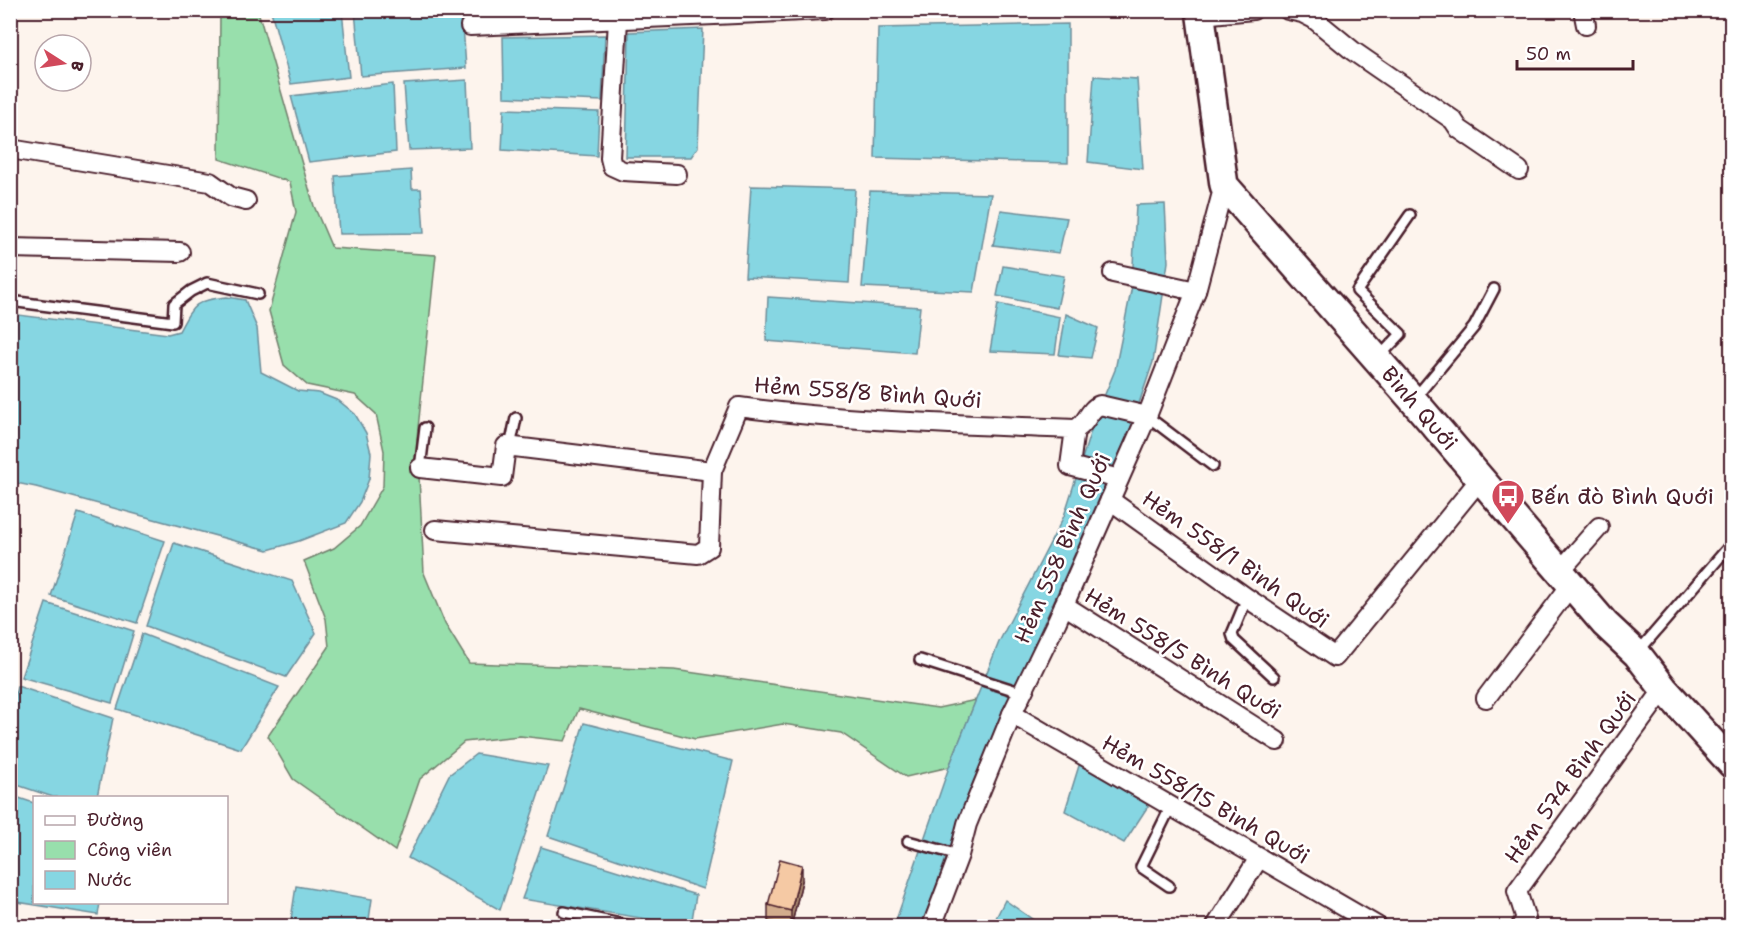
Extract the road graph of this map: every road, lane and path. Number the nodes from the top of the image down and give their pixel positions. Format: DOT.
graph roads {
  1 [pos="825,10"];
  2 [pos="1253,10"];
  3 [pos="1288,10"];
  4 [pos="810,11"];
  5 [pos="739,12"];
  6 [pos="1201,13"];
  7 [pos="618,20"];
  8 [pos="470,26"];
  9 [pos="10,149"];
  10 [pos="1519,170"];
  11 [pos="677,174"];
  12 [pos="1224,185"];
  13 [pos="246,201"];
  14 [pos="1410,215"];
  15 [pos="10,248"];
  16 [pos="180,252"];
  17 [pos="1120,274"];
  18 [pos="1494,289"];
  19 [pos="1196,291"];
  20 [pos="258,294"];
  21 [pos="10,301"];
  22 [pos="1377,358"];
  23 [pos="1413,400"];
  24 [pos="1144,415"];
  25 [pos="516,418"];
  26 [pos="425,428"];
  27 [pos="1075,429"];
  28 [pos="510,447"];
  29 [pos="1213,466"];
  30 [pos="420,468"];
  31 [pos="712,471"];
  32 [pos="1116,478"];
  33 [pos="1481,478"];
  34 [pos="1110,500"];
  35 [pos="1599,527"];
  36 [pos="435,530"];
  37 [pos="1731,543"];
  38 [pos="1566,578"];
  39 [pos="1247,598"];
  40 [pos="1064,605"];
  41 [pos="1637,654"];
  42 [pos="920,660"];
  43 [pos="1274,677"];
  44 [pos="1664,689"];
  45 [pos="1020,692"];
  46 [pos="1486,698"];
  47 [pos="1012,714"];
  48 [pos="1277,741"];
  49 [pos="1731,764"];
  50 [pos="1170,806"];
  51 [pos="908,842"];
  52 [pos="959,855"];
  53 [pos="1259,858"];
  54 [pos="1169,886"];
  55 [pos="564,912"];
  56 [pos="630,927"];
  57 [pos="932,927"];
  58 [pos="1216,927"];
  59 [pos="1377,927"];
  60 [pos="1521,927"];
  1 -- 4 [label="street"];
  2 -- 6 [label="street"];
  3 -- 10 [label="street"];
  4 -- 5 [label="street"];
  5 -- 7 [label="street"];
  6 -- 12 [label="main road"];
  7 -- 8 [label="street"];
  7 -- 11 [label="street"];
  9 -- 13 [label="street"];
  12 -- 19 [label="street, Hẻm 558 Bình Quới"];
  12 -- 22 [label="main road, Bình Quới"];
  14 -- 22 [label="lane"];
  15 -- 16 [label="street"];
  17 -- 19 [label="street"];
  18 -- 23 [label="lane"];
  19 -- 24 [label="street, Hẻm 558 Bình Quới"];
  20 -- 21 [label="lane"];
  22 -- 23 [label="main road, Bình Quới"];
  23 -- 33 [label="main road, Bình Quới"];
  24 -- 27 [label="street"];
  24 -- 29 [label="lane"];
  24 -- 32 [label="street, Hẻm 558 Bình Quới"];
  25 -- 28 [label="lane"];
  26 -- 30 [label="lane"];
  27 -- 31 [label="street, Hẻm 558/8 Bình Quới"];
  27 -- 32 [label="street"];
  28 -- 30 [label="street"];
  28 -- 31 [label="street"];
  31 -- 36 [label="street, Hẻm 558/8 Bình Quới"];
  32 -- 34 [label="street, Hẻm 558 Bình Quới"];
  33 -- 38 [label="main road, Bình Quới"];
  33 -- 39 [label="street, Hẻm 558/1 Bình Quới"];
  34 -- 39 [label="street, Hẻm 558/1 Bình Quới"];
  34 -- 40 [label="street, Hẻm 558 Bình Quới"];
  35 -- 38 [label="street"];
  37 -- 41 [label="lane"];
  38 -- 41 [label="main road, Bình Quới"];
  38 -- 46 [label="street"];
  39 -- 43 [label="lane"];
  40 -- 45 [label="street, Hẻm 558 Bình Quới"];
  40 -- 48 [label="street, Hẻm 558/5 Bình Quới"];
  41 -- 44 [label="main road, Bình Quới"];
  42 -- 45 [label="lane"];
  44 -- 49 [label="main road, Bình Quới"];
  44 -- 60 [label="street, Hẻm 574 Bình Quới"];
  45 -- 47 [label="street, Hẻm 558 Bình Quới"];
  47 -- 50 [label="street, Hẻm 558/15 Bình Quới"];
  47 -- 52 [label="street, Hẻm 558 Bình Quới"];
  50 -- 53 [label="street, Hẻm 558/15 Bình Quới"];
  50 -- 54 [label="lane"];
  51 -- 52 [label="lane"];
  52 -- 57 [label="street, Hẻm 558 Bình Quới"];
  53 -- 58 [label="street"];
  53 -- 59 [label="street, Hẻm 558/15 Bình Quới"];
  55 -- 56 [label="lane"];
}
